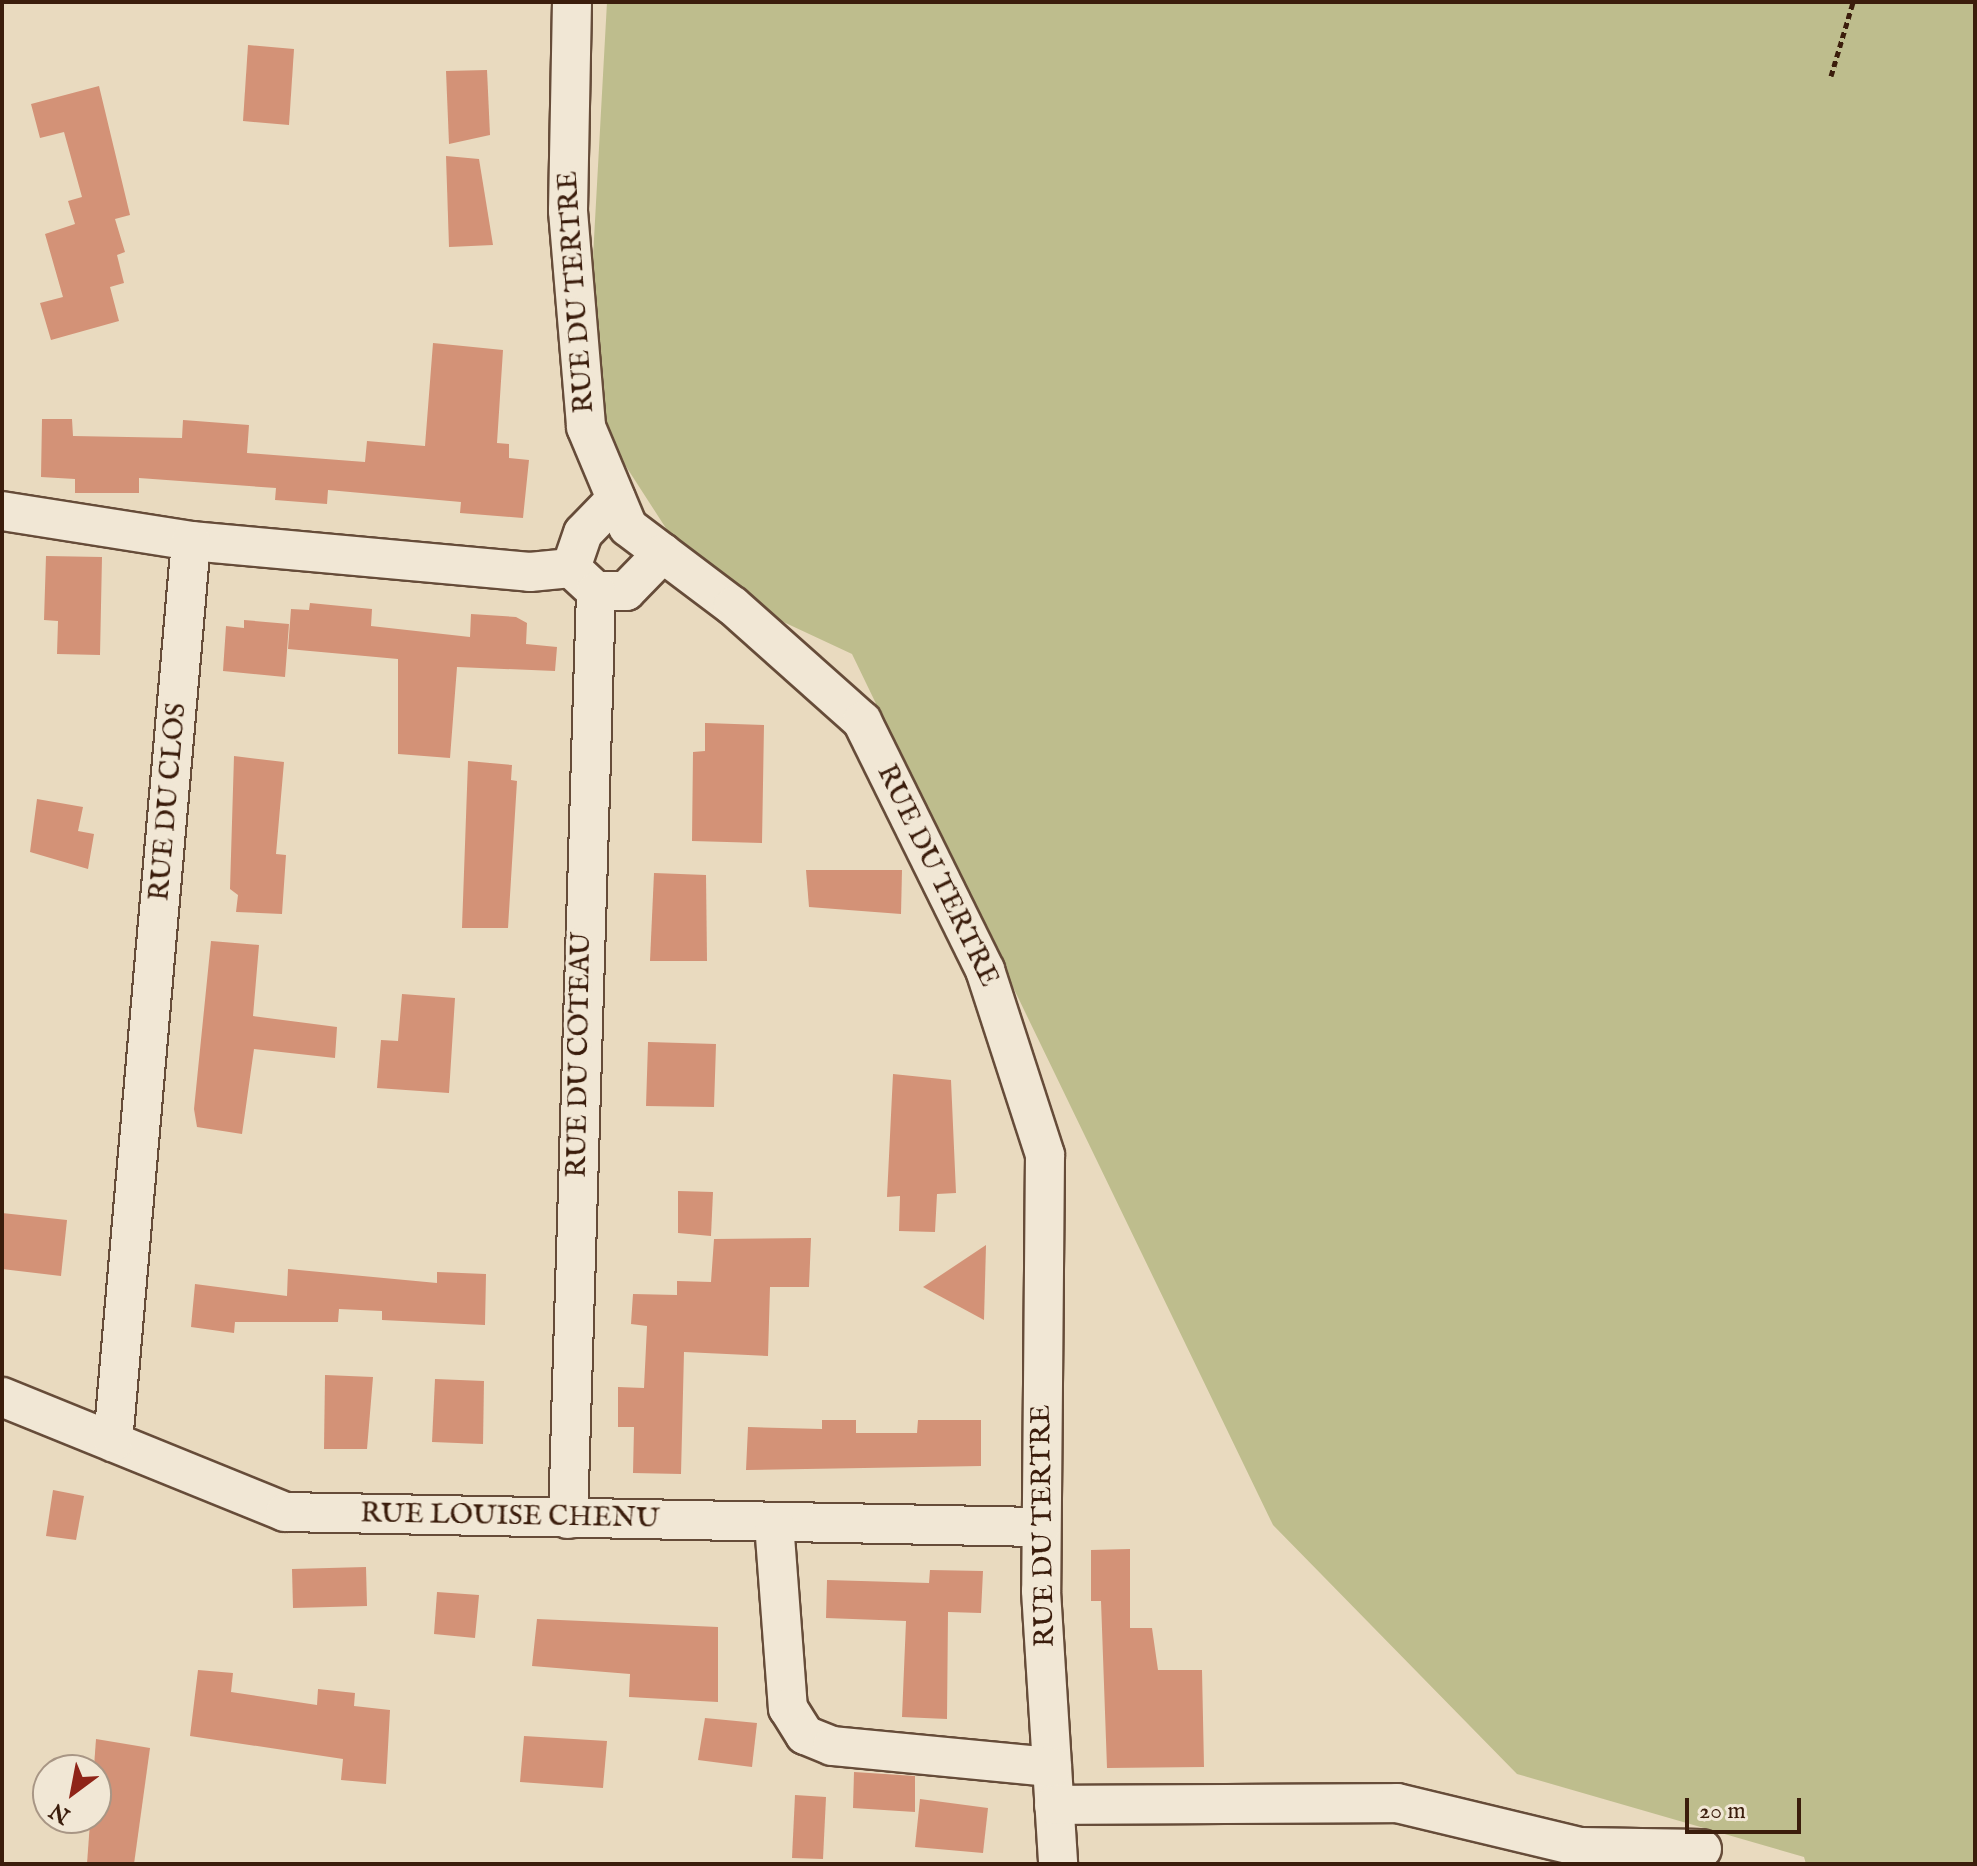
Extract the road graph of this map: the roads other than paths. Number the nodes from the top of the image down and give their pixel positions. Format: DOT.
graph roads {
  1 [pos="572,2"];
  2 [pos="616,499"];
  3 [pos="2,511"];
  4 [pos="191,541"];
  5 [pos="663,553"];
  6 [pos="583,580"];
  7 [pos="2,1397"];
  8 [pos="113,1442"];
  9 [pos="568,1519"];
  10 [pos="774,1523"];
  11 [pos="1041,1527"];
  12 [pos="1052,1767"];
  13 [pos="1054,1805"];
  14 [pos="1702,1849"];
  15 [pos="1058,1864"];
  1 -- 2 [label="street, RUE DU TERTRE"];
  2 -- 5 [label="street, RUE DU TERTRE"];
  2 -- 6 [label="street, RUE DU COTEAU"];
  3 -- 4 [label="street"];
  4 -- 6 [label="street"];
  4 -- 8 [label="street, RUE DU CLOS"];
  5 -- 6 [label="street"];
  5 -- 11 [label="street, RUE DU TERTRE"];
  6 -- 9 [label="street, RUE DU COTEAU"];
  7 -- 8 [label="street, RUE LOUISE CHENU"];
  8 -- 9 [label="street, RUE LOUISE CHENU"];
  9 -- 10 [label="street, RUE LOUISE CHENU"];
  10 -- 11 [label="street, RUE LOUISE CHENU"];
  10 -- 12 [label="street"];
  11 -- 12 [label="street, RUE DU TERTRE"];
  12 -- 13 [label="street, RUE DU TERTRE"];
  13 -- 14 [label="street"];
  13 -- 15 [label="street, RUE DU TERTRE"];
}
